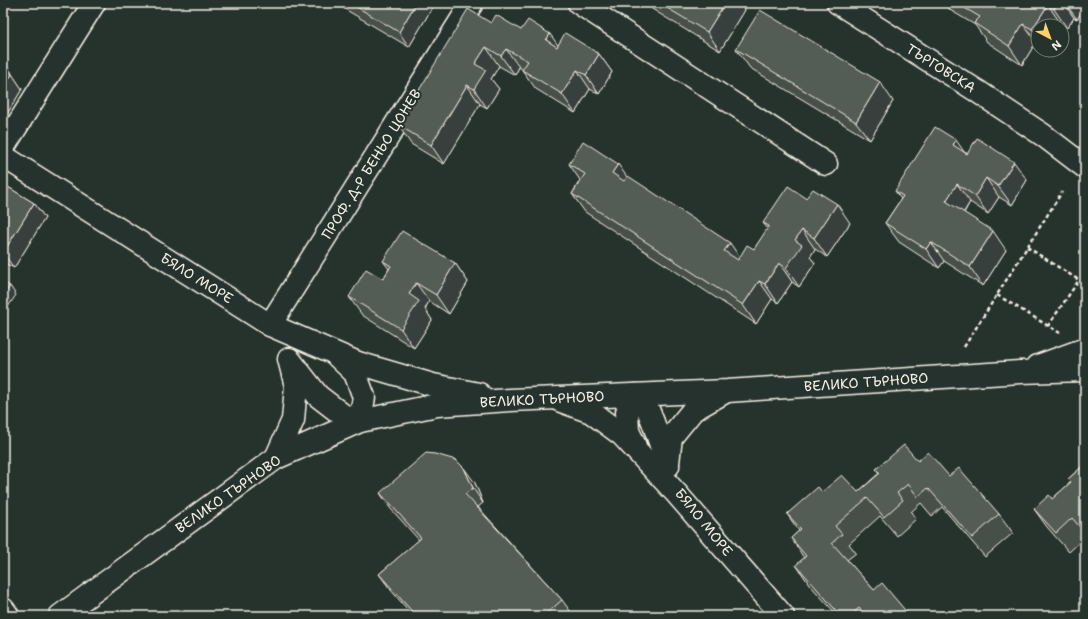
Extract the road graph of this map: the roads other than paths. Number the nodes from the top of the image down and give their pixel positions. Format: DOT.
graph roads {
  1 [pos="94,3"];
  2 [pos="472,3"];
  3 [pos="579,3"];
  4 [pos="838,3"];
  5 [pos="1043,134"];
  6 [pos="3,148"];
  7 [pos="3,156"];
  8 [pos="826,164"];
  9 [pos="1085,167"];
  10 [pos="1085,181"];
  11 [pos="270,325"];
  12 [pos="1085,348"];
  13 [pos="332,351"];
  14 [pos="289,359"];
  15 [pos="1085,370"];
  16 [pos="1020,372"];
  17 [pos="727,391"];
  18 [pos="635,395"];
  19 [pos="553,398"];
  20 [pos="510,400"];
  21 [pos="360,421"];
  22 [pos="636,449"];
  23 [pos="276,458"];
  24 [pos="668,466"];
  25 [pos="676,493"];
  26 [pos="3,609"];
  27 [pos="8,616"];
  28 [pos="60,616"];
  29 [pos="783,616"];
  1 -- 6 [label="street"];
  2 -- 11 [label="street, ПРОФ. Д-Р БЕНЬО ЦОНЕВ"];
  3 -- 8 [label="street"];
  4 -- 5 [label="street, ТЪРГОВСКА"];
  5 -- 9 [label="street"];
  5 -- 10 [label="street"];
  7 -- 11 [label="street, БЯЛО МОРЕ"];
  11 -- 13 [label="street"];
  11 -- 14 [label="street, БЯЛО МОРЕ"];
  12 -- 16 [label="street"];
  13 -- 20 [label="street"];
  13 -- 21 [label="street"];
  14 -- 21 [label="street"];
  14 -- 23 [label="street, БЯЛО МОРЕ"];
  15 -- 16 [label="street, ВЕЛИКО ТЪРНОВО"];
  16 -- 17 [label="street, ВЕЛИКО ТЪРНОВО"];
  17 -- 18 [label="street, ВЕЛИКО ТЪРНОВО"];
  17 -- 24 [label="street, БЯЛО МОРЕ"];
  18 -- 19 [label="street, ВЕЛИКО ТЪРНОВО"];
  18 -- 22 [label="street"];
  18 -- 24 [label="street"];
  19 -- 20 [label="street, ВЕЛИКО ТЪРНОВО"];
  19 -- 22 [label="street"];
  20 -- 21 [label="street, ВЕЛИКО ТЪРНОВО"];
  21 -- 23 [label="street, ВЕЛИКО ТЪРНОВО"];
  22 -- 25 [label="street"];
  23 -- 28 [label="street, ВЕЛИКО ТЪРНОВО"];
  24 -- 25 [label="street, БЯЛО МОРЕ"];
  25 -- 29 [label="street, БЯЛО МОРЕ"];
  26 -- 27 [label="street"];
}
